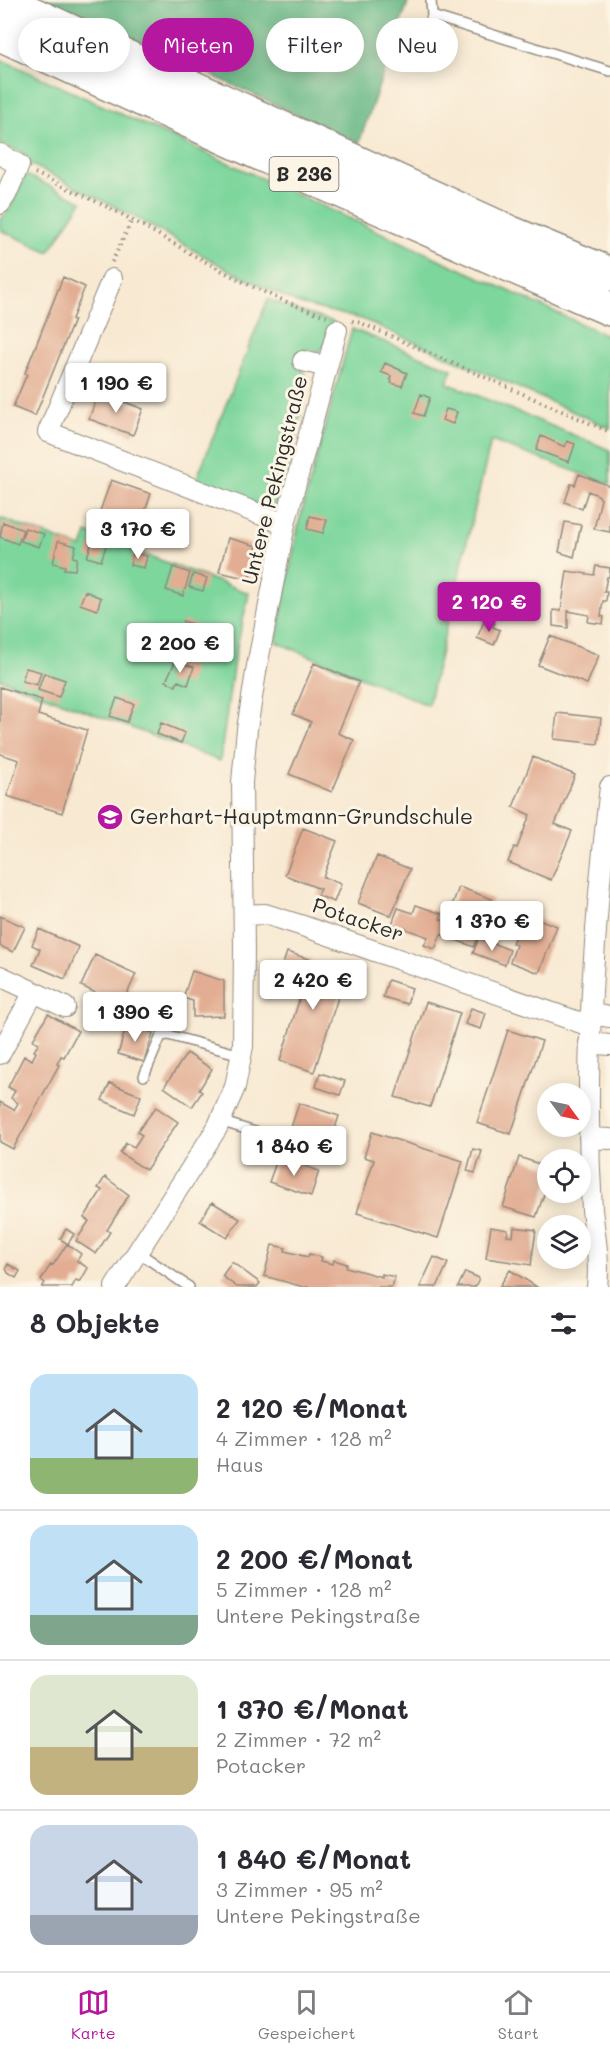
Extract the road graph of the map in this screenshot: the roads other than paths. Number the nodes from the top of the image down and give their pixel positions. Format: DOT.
graph roads {
  1 [pos="2,0"];
  2 [pos="431,0"];
  3 [pos="432,15"];
  4 [pos="431,18"];
  5 [pos="0,34"];
  6 [pos="610,71"];
  7 [pos="0,154"];
  8 [pos="0,204"];
  9 [pos="610,274"];
  10 [pos="112,279"];
  11 [pos="610,309"];
  12 [pos="339,323"];
  13 [pos="303,361"];
  14 [pos="327,368"];
  15 [pos="285,524"];
  16 [pos="610,788"];
  17 [pos="244,915"];
  18 [pos="0,976"];
  19 [pos="34,992"];
  20 [pos="65,1007"];
  21 [pos="610,1017"];
  22 [pos="590,1028"];
  23 [pos="610,1045"];
  24 [pos="0,1054"];
  25 [pos="241,1055"];
  26 [pos="144,1076"];
  27 [pos="220,1121"];
  28 [pos="258,1132"];
  29 [pos="589,1138"];
  30 [pos="610,1139"];
  31 [pos="138,1252"];
  32 [pos="115,1287"];
  33 [pos="189,1287"];
  34 [pos="597,1287"];
  1 -- 9 [label="highway, B 236"];
  2 -- 3 [label="lane"];
  3 -- 4 [label="lane"];
  3 -- 6 [label="lane"];
  5 -- 11 [label="highway, B 236"];
  7 -- 8 [label="street"];
  10 -- 15 [label="street"];
  12 -- 14 [label="street, Untere Pekingstraße"];
  13 -- 14 [label="street, Untere Pekingstraße"];
  14 -- 15 [label="street, Untere Pekingstraße"];
  15 -- 17 [label="street, Untere Pekingstraße"];
  16 -- 22 [label="street"];
  17 -- 22 [label="street, Potacker"];
  17 -- 25 [label="street, Untere Pekingstraße"];
  18 -- 19 [label="street"];
  19 -- 20 [label="street"];
  19 -- 24 [label="street"];
  21 -- 22 [label="street"];
  22 -- 23 [label="street"];
  22 -- 29 [label="street"];
  25 -- 26 [label="lane"];
  25 -- 27 [label="street, Untere Pekingstraße"];
  27 -- 28 [label="lane"];
  27 -- 31 [label="street, Untere Pekingstraße"];
  29 -- 30 [label="street"];
  29 -- 34 [label="street"];
  31 -- 32 [label="street, Untere Pekingstraße"];
  31 -- 33 [label="lane"];
}
